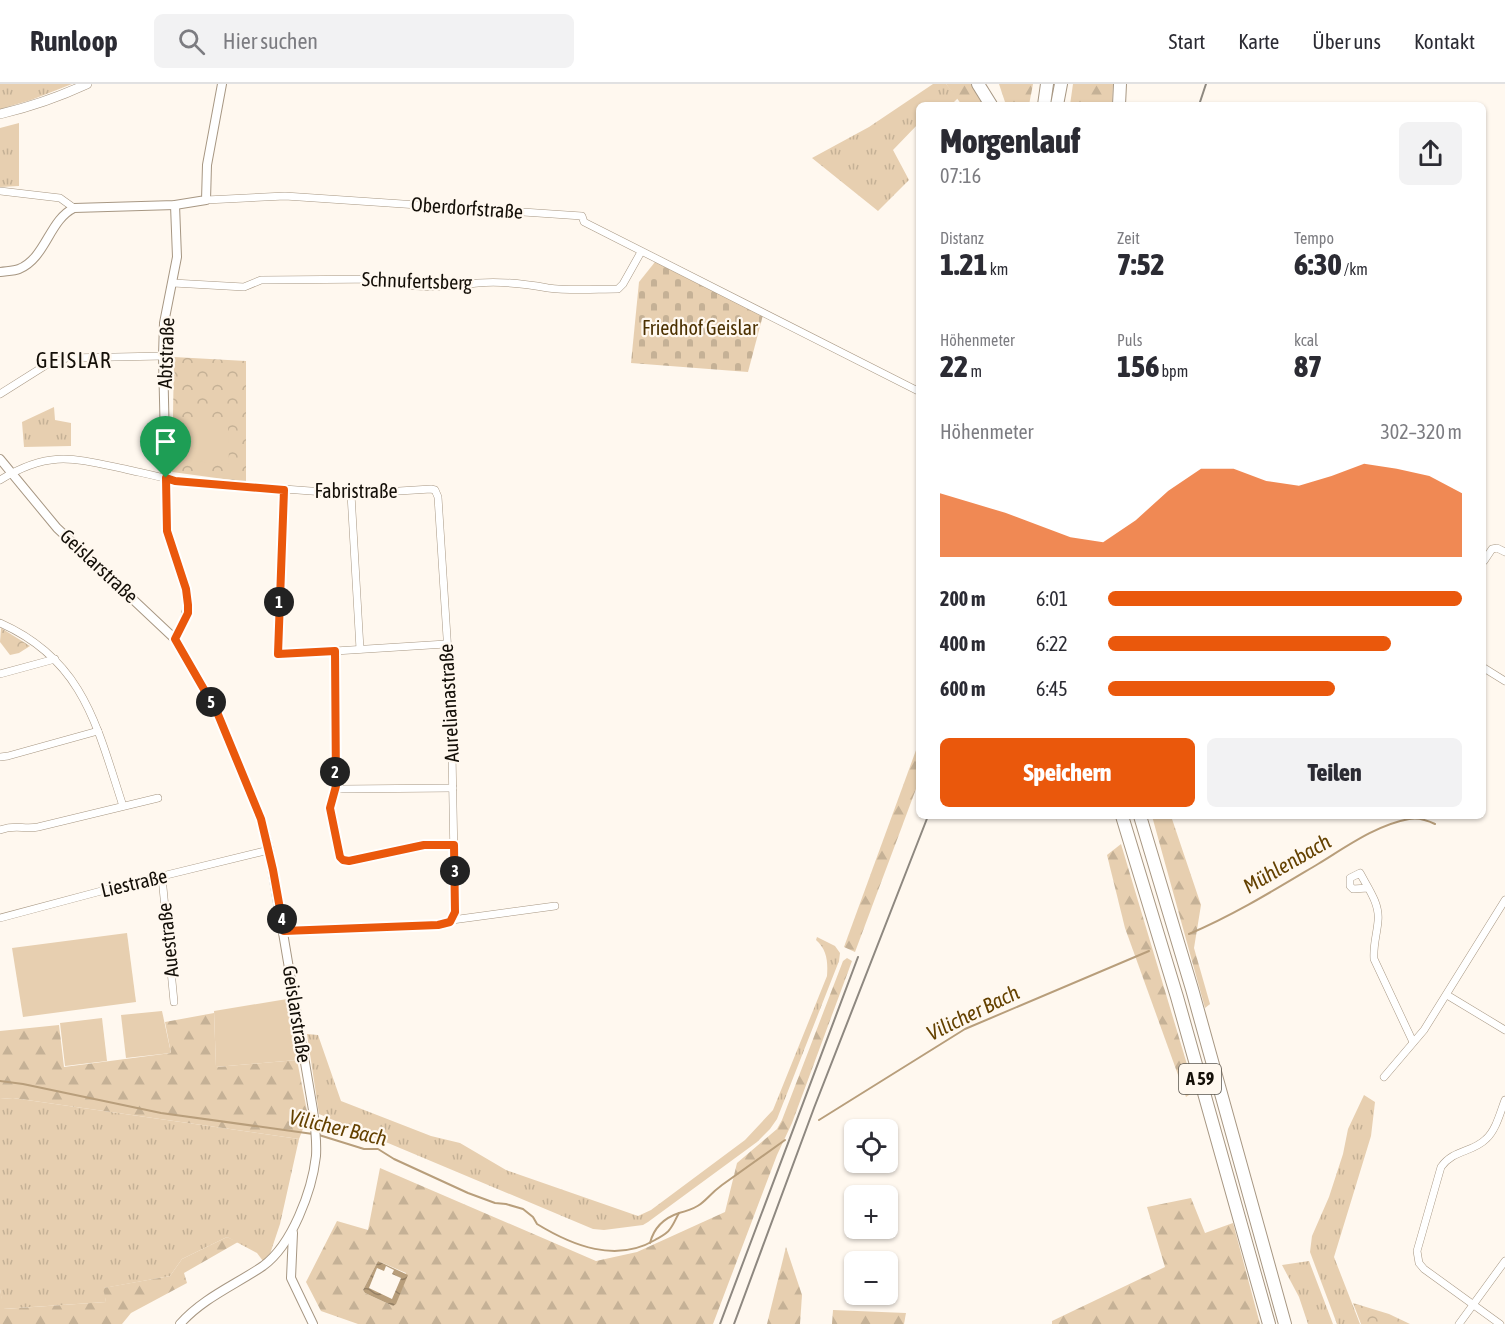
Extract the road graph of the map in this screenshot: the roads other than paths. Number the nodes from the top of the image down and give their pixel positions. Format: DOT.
graph roads {
  1 [pos="87,84"];
  2 [pos="222,84"];
  3 [pos="978,84"];
  4 [pos="1047,84"];
  5 [pos="1061,84"];
  6 [pos="1120,84"];
  7 [pos="989,102"];
  8 [pos="1044,102"];
  9 [pos="1058,102"];
  10 [pos="1119,102"];
  11 [pos="0,114"];
  12 [pos="0,191"];
  13 [pos="206,200"];
  14 [pos="175,205"];
  15 [pos="74,208"];
  16 [pos="641,252"];
  17 [pos="0,272"];
  18 [pos="173,283"];
  19 [pos="163,357"];
  20 [pos="916,390"];
  21 [pos="0,394"];
  22 [pos="0,459"];
  23 [pos="11,473"];
  24 [pos="166,478"];
  25 [pos="0,480"];
  26 [pos="431,489"];
  27 [pos="284,490"];
  28 [pos="351,494"];
  29 [pos="1505,552"];
  30 [pos="1486,558"];
  31 [pos="0,622"];
  32 [pos="175,639"];
  33 [pos="446,644"];
  34 [pos="360,649"];
  35 [pos="335,651"];
  36 [pos="55,659"];
  37 [pos="1486,669"];
  38 [pos="0,674"];
  39 [pos="1505,681"];
  40 [pos="98,731"];
  41 [pos="0,757"];
  42 [pos="336,786"];
  43 [pos="453,788"];
  44 [pos="158,798"];
  45 [pos="123,806"];
  46 [pos="1124,819"];
  47 [pos="1141,819"];
  48 [pos="0,830"];
  49 [pos="454,845"];
  50 [pos="269,850"];
  51 [pos="162,877"];
  52 [pos="1368,888"];
  53 [pos="1505,900"];
  54 [pos="555,906"];
  55 [pos="0,918"];
  56 [pos="452,920"];
  57 [pos="284,931"];
  58 [pos="1447,995"];
  59 [pos="174,1002"];
  60 [pos="1505,1030"];
  61 [pos="1413,1042"];
  62 [pos="1384,1077"];
  63 [pos="1505,1100"];
  64 [pos="293,1227"];
  65 [pos="276,1255"];
  66 [pos="291,1257"];
  67 [pos="1505,1261"];
  68 [pos="1473,1306"];
  69 [pos="180,1324"];
  70 [pos="313,1324"];
  71 [pos="1269,1324"];
  72 [pos="1285,1324"];
  73 [pos="1459,1324"];
  74 [pos="1500,1324"];
  1 -- 11 [label="main road"];
  2 -- 13 [label="street"];
  3 -- 7 [label="highway"];
  4 -- 8 [label="highway"];
  5 -- 9 [label="highway"];
  6 -- 10 [label="highway"];
  12 -- 15 [label="street"];
  13 -- 14 [label="street, Oberdorfstraße"];
  13 -- 16 [label="street, Oberdorfstraße"];
  14 -- 15 [label="street, Oberdorfstraße"];
  14 -- 18 [label="street, Abtstraße"];
  15 -- 17 [label="street"];
  16 -- 18 [label="street, Schnufertsberg"];
  16 -- 20 [label="street, Oberdorfstraße"];
  18 -- 19 [label="street, Abtstraße"];
  19 -- 21 [label="street"];
  19 -- 24 [label="street, Abtstraße"];
  22 -- 23 [label="street, Geislarstraße"];
  23 -- 24 [label="street, Fabristraße"];
  23 -- 25 [label="street, Fabristraße"];
  23 -- 32 [label="street, Geislarstraße"];
  24 -- 27 [label="street, Fabristraße"];
  24 -- 32 [label="street, Abtstraße"];
  26 -- 28 [label="street, Fabristraße"];
  26 -- 33 [label="street, Aurelianastraße"];
  27 -- 28 [label="street, Fabristraße"];
  27 -- 35 [label="street"];
  28 -- 34 [label="street"];
  29 -- 30 [label="street"];
  31 -- 36 [label="street"];
  32 -- 50 [label="street, Geislarstraße"];
  33 -- 34 [label="street"];
  33 -- 43 [label="street, Aurelianastraße"];
  34 -- 35 [label="street"];
  35 -- 42 [label="street"];
  36 -- 38 [label="street"];
  36 -- 40 [label="street"];
  37 -- 39 [label="street"];
  40 -- 41 [label="street"];
  40 -- 45 [label="street"];
  42 -- 43 [label="street"];
  42 -- 49 [label="street"];
  43 -- 49 [label="street, Aurelianastraße"];
  44 -- 45 [label="street"];
  45 -- 48 [label="street"];
  46 -- 71 [label="highway, A 59"];
  47 -- 72 [label="highway, A 59"];
  49 -- 56 [label="street, Aurelianastraße"];
  50 -- 51 [label="street, Liestraße"];
  50 -- 57 [label="street, Geislarstraße"];
  51 -- 55 [label="street, Liestraße"];
  51 -- 59 [label="street, Auestraße"];
  52 -- 61 [label="street"];
  53 -- 58 [label="street"];
  54 -- 56 [label="street"];
  56 -- 57 [label="street"];
  57 -- 64 [label="street, Geislarstraße"];
  58 -- 60 [label="street"];
  58 -- 61 [label="street"];
  61 -- 62 [label="street"];
  63 -- 68 [label="street"];
  64 -- 65 [label="street"];
  64 -- 66 [label="street"];
  65 -- 66 [label="street"];
  65 -- 69 [label="street"];
  66 -- 70 [label="street"];
  67 -- 68 [label="street"];
  68 -- 73 [label="street"];
  68 -- 74 [label="street"];
}
